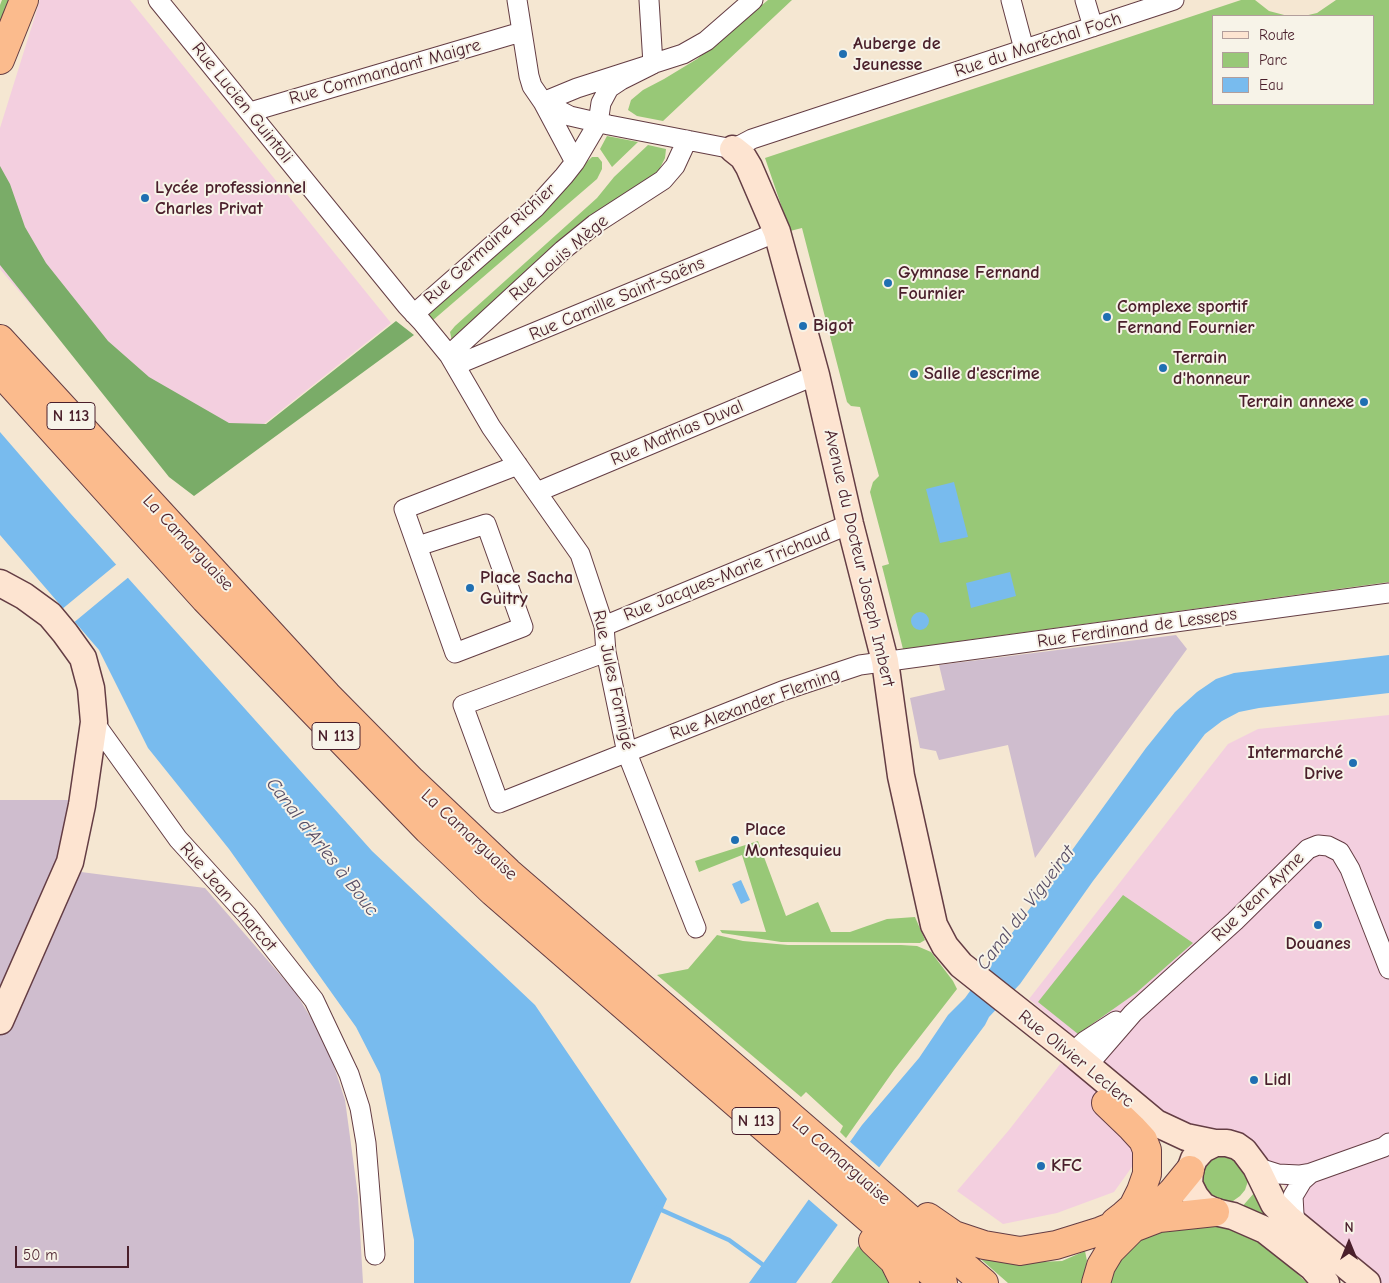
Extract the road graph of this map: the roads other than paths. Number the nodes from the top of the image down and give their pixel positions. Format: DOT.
graph roads {
  1 [pos="24,0"];
  2 [pos="158,0"];
  3 [pos="516,0"];
  4 [pos="649,0"];
  5 [pos="753,0"];
  6 [pos="1011,0"];
  7 [pos="1085,0"];
  8 [pos="1174,0"];
  9 [pos="1093,27"];
  10 [pos="521,32"];
  11 [pos="1024,49"];
  12 [pos="0,60"];
  13 [pos="653,64"];
  14 [pos="543,102"];
  15 [pos="250,112"];
  16 [pos="598,123"];
  17 [pos="686,140"];
  18 [pos="734,149"];
  19 [pos="575,162"];
  20 [pos="777,232"];
  21 [pos="418,318"];
  22 [pos="0,319"];
  23 [pos="0,339"];
  24 [pos="453,360"];
  25 [pos="0,372"];
  26 [pos="816,375"];
  27 [pos="518,465"];
  28 [pos="537,492"];
  29 [pos="142,494"];
  30 [pos="850,524"];
  31 [pos="418,546"];
  32 [pos="0,583"];
  33 [pos="1389,594"];
  34 [pos="604,626"];
  35 [pos="606,652"];
  36 [pos="886,661"];
  37 [pos="94,722"];
  38 [pos="627,753"];
  39 [pos="696,928"];
  40 [pos="1389,969"];
  41 [pos="1014,1007"];
  42 [pos="0,1021"];
  43 [pos="1079,1060"];
  44 [pos="1106,1103"];
  45 [pos="1215,1144"];
  46 [pos="1389,1144"];
  47 [pos="819,1159"];
  48 [pos="1256,1167"];
  49 [pos="1190,1169"];
  50 [pos="1312,1173"];
  51 [pos="874,1206"];
  52 [pos="1215,1212"];
  53 [pos="1297,1226"];
  54 [pos="1101,1231"];
  55 [pos="375,1255"];
  56 [pos="905,1283"];
  57 [pos="943,1283"];
  58 [pos="984,1283"];
  59 [pos="1096,1283"];
  60 [pos="1326,1283"];
  61 [pos="1367,1283"];
  1 -- 12 [label="highway"];
  2 -- 15 [label="street, Rue Lucien Guintoli"];
  3 -- 10 [label="street"];
  4 -- 13 [label="street"];
  5 -- 13 [label="street"];
  6 -- 11 [label="street"];
  7 -- 9 [label="street"];
  8 -- 9 [label="street, Rue du Maréchal Foch"];
  9 -- 11 [label="street, Rue du Maréchal Foch"];
  10 -- 14 [label="street"];
  10 -- 15 [label="street, Rue Commandant Maigre"];
  11 -- 18 [label="street, Rue du Maréchal Foch"];
  13 -- 14 [label="street"];
  13 -- 16 [label="street, Rue Germaine Richier"];
  14 -- 16 [label="street"];
  14 -- 19 [label="street"];
  15 -- 21 [label="street, Rue Lucien Guintoli"];
  16 -- 17 [label="street"];
  16 -- 19 [label="street, Rue Germaine Richier"];
  17 -- 18 [label="street"];
  17 -- 24 [label="street, Rue Louis Mège"];
  18 -- 20 [label="street, Avenue du Docteur Joseph Imbert"];
  19 -- 21 [label="street, Rue Germaine Richier"];
  20 -- 24 [label="street, Rue Camille Saint-Saëns"];
  20 -- 26 [label="street, Avenue du Docteur Joseph Imbert"];
  21 -- 24 [label="street, Rue Jules Formigé"];
  22 -- 29 [label="highway"];
  23 -- 29 [label="highway, La Camarguaise / N 113"];
  24 -- 27 [label="street, Rue Jules Formigé"];
  25 -- 47 [label="highway, La Camarguaise / N 113"];
  26 -- 28 [label="street, Rue Mathias Duval"];
  26 -- 30 [label="street, Avenue du Docteur Joseph Imbert"];
  27 -- 28 [label="street, Rue Jules Formigé"];
  27 -- 31 [label="street"];
  28 -- 34 [label="street, Rue Jules Formigé"];
  29 -- 47 [label="highway, La Camarguaise / N 113"];
  30 -- 34 [label="street, Rue Jacques-Marie Trichaud"];
  30 -- 36 [label="street, Avenue du Docteur Joseph Imbert"];
  31 -- 31 [label="street"];
  32 -- 37 [label="street"];
  33 -- 36 [label="street, Rue Ferdinand de Lesseps"];
  34 -- 35 [label="street, Rue Jules Formigé"];
  35 -- 38 [label="street, Rue Jules Formigé"];
  35 -- 38 [label="street, Rue Alexander Fleming"];
  36 -- 38 [label="street, Rue Alexander Fleming"];
  36 -- 41 [label="street, Avenue du Docteur Joseph Imbert"];
  37 -- 42 [label="street"];
  37 -- 55 [label="street, Rue Jean Charcot"];
  38 -- 39 [label="street, Rue Jules Formigé"];
  40 -- 43 [label="street, Rue Jean Ayme"];
  41 -- 43 [label="street, Rue Olivier Leclerc"];
  41 -- 44 [label="street, Rue Olivier Leclerc"];
  43 -- 45 [label="street, Rue Olivier Leclerc"];
  44 -- 49 [label="street, Rue Olivier Leclerc"];
  44 -- 54 [label="highway"];
  45 -- 48 [label="street, Rue Olivier Leclerc"];
  45 -- 49 [label="street"];
  46 -- 50 [label="street"];
  47 -- 51 [label="highway"];
  47 -- 51 [label="highway, La Camarguaise / N 113"];
  48 -- 50 [label="street"];
  48 -- 53 [label="street, Rue Olivier Leclerc"];
  49 -- 52 [label="street, Rue Olivier Leclerc"];
  49 -- 54 [label="highway"];
  50 -- 53 [label="street"];
  51 -- 54 [label="highway"];
  51 -- 56 [label="highway"];
  51 -- 57 [label="highway, La Camarguaise / N 113"];
  51 -- 58 [label="highway, La Camarguaise / N 113"];
  52 -- 59 [label="highway"];
  52 -- 60 [label="street, Rue Olivier Leclerc"];
  53 -- 61 [label="street, Rue Olivier Leclerc"];
}
